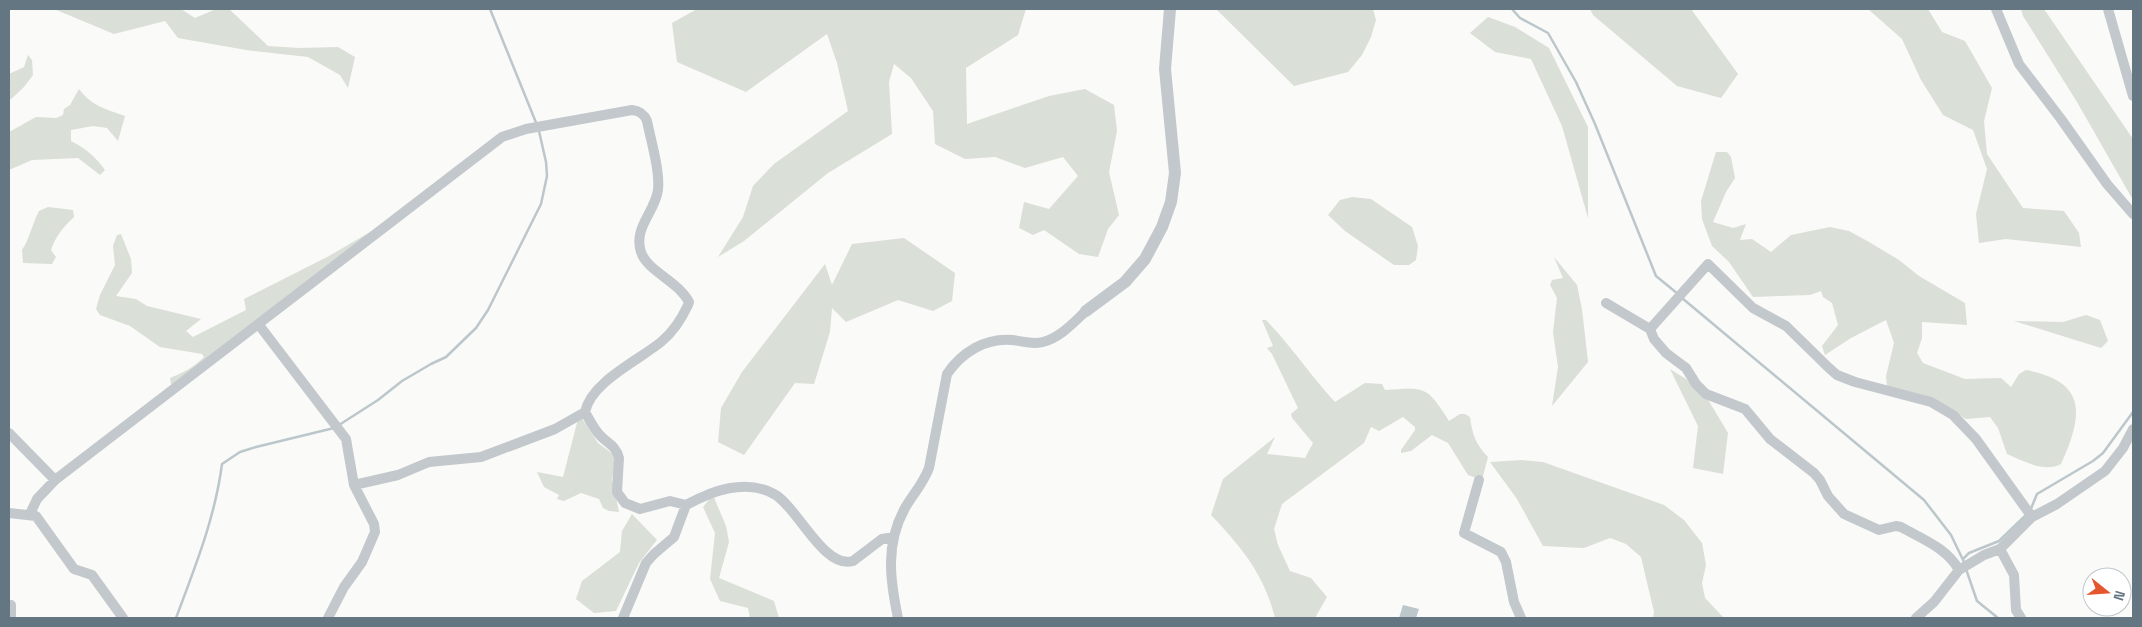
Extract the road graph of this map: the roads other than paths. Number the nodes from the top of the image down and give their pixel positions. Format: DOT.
graph roads {
  1 [pos="1170,9"];
  2 [pos="1996,9"];
  3 [pos="2108,9"];
  4 [pos="2133,96"];
  5 [pos="2133,214"];
  6 [pos="1606,303"];
  7 [pos="1086,311"];
  8 [pos="258,325"];
  9 [pos="1650,330"];
  10 [pos="585,412"];
  11 [pos="2133,429"];
  12 [pos="9,433"];
  13 [pos="55,480"];
  14 [pos="1479,480"];
  15 [pos="354,485"];
  16 [pos="686,505"];
  17 [pos="9,513"];
  18 [pos="30,514"];
  19 [pos="2029,514"];
  20 [pos="894,537"];
  21 [pos="2000,549"];
  22 [pos="1959,570"];
  23 [pos="11,604"];
  24 [pos="11,618"];
  25 [pos="123,618"];
  26 [pos="328,618"];
  27 [pos="623,618"];
  28 [pos="898,618"];
  29 [pos="1521,618"];
  30 [pos="1916,618"];
  31 [pos="2021,618"];
  1 -- 7 [label="street"];
  2 -- 5 [label="street"];
  3 -- 4 [label="street"];
  6 -- 9 [label="street"];
  7 -- 20 [label="street"];
  8 -- 10 [label="street"];
  8 -- 13 [label="street"];
  8 -- 15 [label="street"];
  9 -- 19 [label="street"];
  9 -- 22 [label="street"];
  10 -- 15 [label="street"];
  10 -- 16 [label="street"];
  11 -- 19 [label="street"];
  12 -- 13 [label="street"];
  13 -- 18 [label="street"];
  14 -- 29 [label="street"];
  15 -- 26 [label="street"];
  16 -- 20 [label="street"];
  16 -- 27 [label="street"];
  17 -- 18 [label="street"];
  18 -- 25 [label="street"];
  19 -- 21 [label="street"];
  20 -- 28 [label="street"];
  21 -- 22 [label="street"];
  21 -- 31 [label="street"];
  22 -- 30 [label="street"];
  23 -- 24 [label="street"];
}
